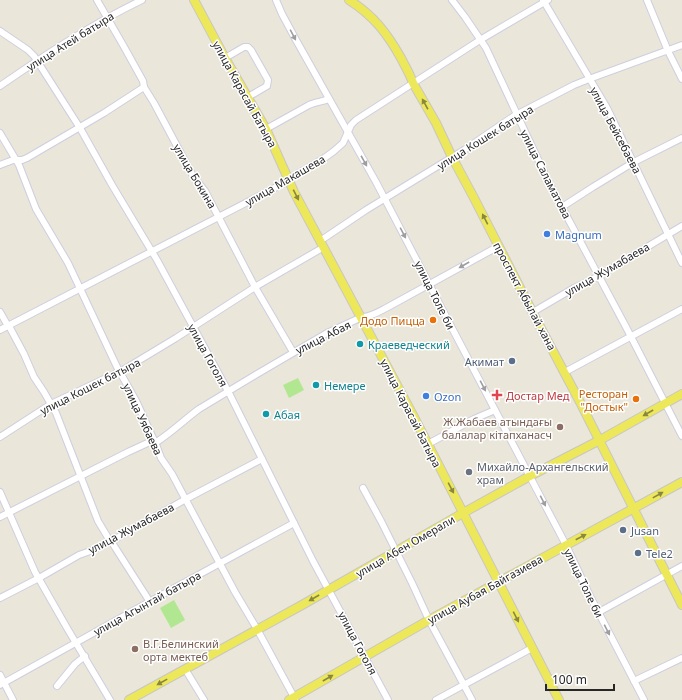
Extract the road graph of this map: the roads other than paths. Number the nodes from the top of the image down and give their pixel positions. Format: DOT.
graph roads {
  1 [pos="97,0"];
  2 [pos="142,0"];
  3 [pos="194,0"];
  4 [pos="276,0"];
  5 [pos="349,0"];
  6 [pos="452,0"];
  7 [pos="647,0"];
  8 [pos="545,1"];
  9 [pos="107,18"];
  10 [pos="0,31"];
  11 [pos="480,40"];
  12 [pos="682,45"];
  13 [pos="668,51"];
  14 [pos="225,58"];
  15 [pos="38,61"];
  16 [pos="589,79"];
  17 [pos="682,79"];
  18 [pos="413,83"];
  19 [pos="0,86"];
  20 [pos="144,87"];
  21 [pos="248,97"];
  22 [pos="329,99"];
  23 [pos="517,115"];
  24 [pos="80,128"];
  25 [pos="266,129"];
  26 [pos="348,132"];
  27 [pos="0,133"];
  28 [pos="682,138"];
  29 [pos="452,157"];
  30 [pos="17,161"];
  31 [pos="634,162"];
  32 [pos="0,165"];
  33 [pos="288,179"];
  34 [pos="384,199"];
  35 [pos="562,207"];
  36 [pos="219,216"];
  37 [pos="682,226"];
  38 [pos="668,234"];
  39 [pos="322,244"];
  40 [pos="499,246"];
  41 [pos="151,252"];
  42 [pos="682,263"];
  43 [pos="599,276"];
  44 [pos="429,285"];
  45 [pos="256,286"];
  46 [pos="80,289"];
  47 [pos="682,309"];
  48 [pos="0,312"];
  49 [pos="533,312"];
  50 [pos="362,317"];
  51 [pos="9,326"];
  52 [pos="193,327"];
  53 [pos="0,330"];
  54 [pos="631,337"];
  55 [pos="293,352"];
  56 [pos="119,371"];
  57 [pos="565,372"];
  58 [pos="228,391"];
  59 [pos="682,394"];
  60 [pos="665,403"];
  61 [pos="51,404"];
  62 [pos="496,410"];
  63 [pos="682,436"];
  64 [pos="0,437"];
  65 [pos="600,440"];
  66 [pos="155,442"];
  67 [pos="428,444"];
  68 [pos="262,458"];
  69 [pos="81,476"];
  70 [pos="530,476"];
  71 [pos="682,482"];
  72 [pos="363,488"];
  73 [pos="0,492"];
  74 [pos="186,499"];
  75 [pos="634,508"];
  76 [pos="9,512"];
  77 [pos="463,513"];
  78 [pos="0,517"];
  79 [pos="294,523"];
  80 [pos="111,541"];
  81 [pos="566,545"];
  82 [pos="396,551"];
  83 [pos="220,563"];
  84 [pos="682,566"];
  85 [pos="666,574"];
  86 [pos="39,578"];
  87 [pos="498,582"];
  88 [pos="329,589"];
  89 [pos="0,598"];
  90 [pos="150,602"];
  91 [pos="682,605"];
  92 [pos="598,612"];
  93 [pos="429,620"];
  94 [pos="257,629"];
  95 [pos="76,642"];
  96 [pos="532,648"];
  97 [pos="84,656"];
  98 [pos="365,657"];
  99 [pos="682,658"];
  100 [pos="185,669"];
  101 [pos="0,674"];
  102 [pos="634,681"];
  103 [pos="2,684"];
  104 [pos="464,685"];
  105 [pos="57,686"];
  106 [pos="293,699"];
  107 [pos="13,700"];
  108 [pos="110,700"];
  109 [pos="129,700"];
  110 [pos="204,700"];
  111 [pos="388,700"];
  112 [pos="436,700"];
  113 [pos="472,700"];
  114 [pos="559,700"];
  115 [pos="644,700"];
  1 -- 9 [label="street, улица Бокина"];
  2 -- 9 [label="street, улица Атей батыра"];
  3 -- 14 [label="main road, улица Карасай Батыра"];
  4 -- 22 [label="street, улица Толе би, one-way"];
  5 -- 18 [label="main road, проспект Абылай хана"];
  6 -- 11 [label="street, улица Саламатова"];
  7 -- 13 [label="street"];
  8 -- 11 [label="street, улица Макашева"];
  8 -- 16 [label="street, улица Бейсебаева"];
  9 -- 15 [label="street, улица Атей батыра"];
  9 -- 20 [label="street, улица Бокина"];
  10 -- 15 [label="street, улица Гоголя"];
  11 -- 18 [label="street, улица Макашева"];
  11 -- 23 [label="street, улица Саламатова"];
  12 -- 13 [label="street, улица Кошек батыра"];
  13 -- 16 [label="street, улица Кошек батыра"];
  13 -- 17 [label="street"];
  14 -- 21 [label="main road, улица Карасай Батыра"];
  14 -- 21 [label="street"];
  15 -- 19 [label="street, улица Атей батыра"];
  15 -- 24 [label="street, улица Гоголя"];
  16 -- 23 [label="street, улица Кошек батыра"];
  16 -- 31 [label="street, улица Бейсебаева"];
  18 -- 26 [label="street, улица Макашева"];
  29 -- 18 [label="main road, проспект Абылай хана, one-way"];
  20 -- 24 [label="street"];
  20 -- 36 [label="street, улица Бокина"];
  21 -- 25 [label="main road, улица Карасай Батыра"];
  22 -- 25 [label="street"];
  22 -- 26 [label="street, улица Толе би"];
  23 -- 29 [label="street, улица Кошек батыра"];
  23 -- 35 [label="street, улица Саламатова"];
  24 -- 30 [label="street"];
  24 -- 41 [label="street, улица Гоголя"];
  25 -- 33 [label="main road, улица Карасай Батыра"];
  26 -- 33 [label="street, улица Макашева"];
  26 -- 34 [label="street, улица Толе би, one-way"];
  27 -- 30 [label="street, улица Уябаева"];
  28 -- 31 [label="street"];
  29 -- 34 [label="street, улица Кошек батыра"];
  40 -- 29 [label="main road, проспект Абылай хана, one-way"];
  30 -- 32 [label="street"];
  30 -- 46 [label="street, улица Уябаева"];
  31 -- 35 [label="street"];
  31 -- 38 [label="street, улица Бейсебаева"];
  33 -- 36 [label="street, улица Макашева"];
  33 -- 39 [label="main road, улица Карасай Батыра, one-way"];
  34 -- 39 [label="street, улица Кошек батыра"];
  34 -- 44 [label="street, улица Толе би, one-way"];
  35 -- 43 [label="street, улица Саламатова"];
  36 -- 41 [label="street, улица Макашева"];
  36 -- 45 [label="street, улица Бокина"];
  37 -- 38 [label="street, улица Жумабаева"];
  38 -- 42 [label="street, улица Бейсебаева"];
  38 -- 43 [label="street, улица Жумабаева"];
  39 -- 45 [label="street, улица Кошек батыра"];
  39 -- 50 [label="main road, улица Карасай Батыра"];
  40 -- 44 [label="street, улица Абая, one-way"];
  40 -- 49 [label="main road, проспект Абылай хана"];
  41 -- 46 [label="street, улица Макашева"];
  41 -- 52 [label="street, улица Гоголя"];
  43 -- 49 [label="street, улица Жумабаева"];
  43 -- 54 [label="street, улица Саламатова"];
  44 -- 50 [label="street, улица Абая"];
  44 -- 62 [label="street, улица Толе би, one-way"];
  45 -- 52 [label="street, улица Кошек батыра"];
  45 -- 55 [label="street, улица Бокина"];
  46 -- 51 [label="street, улица Макашева"];
  46 -- 56 [label="street, улица Уябаева"];
  47 -- 54 [label="street"];
  48 -- 51 [label="street"];
  49 -- 57 [label="main road, проспект Абылай хана"];
  50 -- 55 [label="street, улица Абая"];
  50 -- 67 [label="main road, улица Карасай Батыра"];
  51 -- 53 [label="street, улица Макашева"];
  51 -- 61 [label="street"];
  52 -- 56 [label="street, улица Кошек батыра"];
  52 -- 58 [label="street, улица Гоголя"];
  54 -- 57 [label="street"];
  54 -- 60 [label="street, улица Саламатова"];
  55 -- 58 [label="street, улица Абая"];
  56 -- 61 [label="street, улица Кошек батыра"];
  56 -- 66 [label="street, улица Уябаева"];
  57 -- 65 [label="main road, проспект Абылай хана"];
  58 -- 66 [label="street, улица Абая"];
  58 -- 68 [label="street, улица Гоголя"];
  59 -- 60 [label="main road, улица Абен Омерали"];
  60 -- 63 [label="street, улица Саламатова"];
  60 -- 65 [label="main road, улица Абен Омерали, one-way"];
  61 -- 64 [label="street, улица Кошек батыра"];
  61 -- 69 [label="street"];
  62 -- 67 [label="street"];
  62 -- 70 [label="street, улица Толе би"];
  65 -- 70 [label="main road, улица Абен Омерали"];
  65 -- 75 [label="main road, проспект Абылай хана"];
  66 -- 69 [label="street, улица Абая"];
  66 -- 74 [label="street, улица Уябаева"];
  67 -- 77 [label="main road, улица Карасай Батыра, one-way"];
  68 -- 74 [label="street, улица Жумабаева"];
  68 -- 79 [label="street, улица Гоголя"];
  69 -- 76 [label="street, улица Абая"];
  69 -- 80 [label="street"];
  70 -- 77 [label="main road, улица Абен Омерали"];
  70 -- 81 [label="street, улица Толе би, one-way"];
  75 -- 71 [label="main road, улица Аубая Байгазиева, one-way"];
  72 -- 82 [label="street"];
  73 -- 76 [label="street"];
  74 -- 80 [label="street, улица Жумабаева"];
  74 -- 83 [label="street, улица Уябаева"];
  81 -- 75 [label="main road, улица Аубая Байгазиева, one-way"];
  75 -- 85 [label="main road, проспект Абылай хана"];
  76 -- 78 [label="street, улица Абая"];
  76 -- 86 [label="street"];
  77 -- 82 [label="main road, улица Абен Омерали"];
  77 -- 87 [label="main road, улица Карасай Батыра"];
  79 -- 83 [label="street, улица Агынтай батыра"];
  79 -- 88 [label="street, улица Гоголя"];
  80 -- 86 [label="street, улица Жумабаева"];
  80 -- 90 [label="street"];
  81 -- 87 [label="main road, улица Аубая Байгазиева"];
  81 -- 92 [label="street, улица Толе би"];
  82 -- 88 [label="main road, улица Абен Омерали"];
  82 -- 93 [label="street"];
  83 -- 90 [label="street, улица Агынтай батыра"];
  83 -- 94 [label="street, улица Уябаева"];
  84 -- 85 [label="street"];
  85 -- 91 [label="main road, проспект Абылай хана"];
  85 -- 92 [label="street"];
  86 -- 89 [label="street, улица Жумабаева"];
  86 -- 95 [label="street"];
  87 -- 93 [label="main road, улица Аубая Байгазиева"];
  87 -- 96 [label="main road, улица Карасай Батыра, one-way"];
  88 -- 94 [label="main road, улица Абен Омерали, one-way"];
  88 -- 98 [label="street, улица Гоголя"];
  90 -- 95 [label="street, улица Агынтай батыра"];
  92 -- 102 [label="street, улица Толе би, one-way"];
  93 -- 98 [label="main road, улица Аубая Байгазиева"];
  93 -- 104 [label="street"];
  94 -- 100 [label="main road, улица Абен Омерали"];
  94 -- 106 [label="street, улица Уябаева"];
  95 -- 97 [label="street"];
  95 -- 103 [label="street, улица Агынтай батыра"];
  96 -- 104 [label="street"];
  96 -- 114 [label="main road, улица Карасай Батыра"];
  97 -- 105 [label="street"];
  97 -- 108 [label="street"];
  106 -- 98 [label="main road, улица Аубая Байгазиева, one-way"];
  98 -- 111 [label="street, улица Гоголя"];
  99 -- 102 [label="street"];
  100 -- 109 [label="main road, улица Абен Омерали, one-way"];
  100 -- 110 [label="street"];
  101 -- 103 [label="street"];
  102 -- 115 [label="street, улица Толе би"];
  103 -- 107 [label="street"];
  104 -- 112 [label="street"];
  104 -- 113 [label="street"];
}
